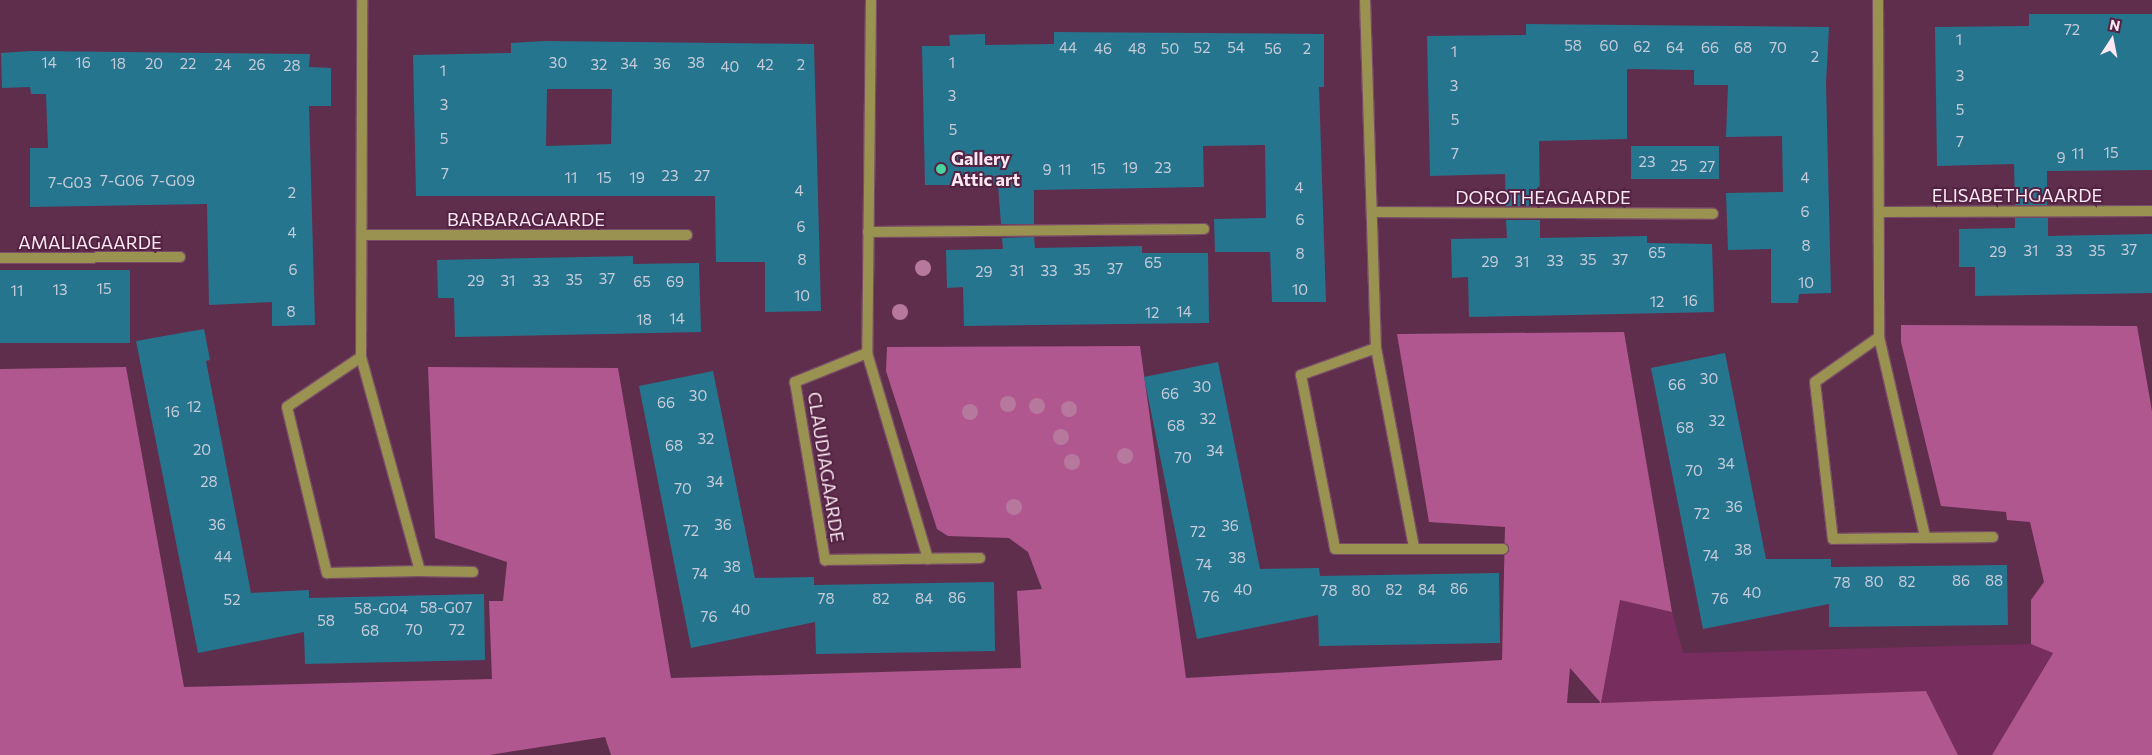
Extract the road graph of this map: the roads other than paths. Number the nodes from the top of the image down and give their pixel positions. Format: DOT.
graph roads {
  1 [pos="362,0"];
  2 [pos="871,0"];
  3 [pos="1365,0"];
  4 [pos="1878,0"];
  5 [pos="2152,211"];
  6 [pos="1372,212"];
  7 [pos="1882,212"];
  8 [pos="1713,214"];
  9 [pos="1204,229"];
  10 [pos="868,232"];
  11 [pos="364,235"];
  12 [pos="687,235"];
  13 [pos="180,257"];
  14 [pos="0,258"];
  15 [pos="1879,337"];
  16 [pos="1376,348"];
  17 [pos="867,353"];
  18 [pos="361,357"];
  19 [pos="1924,537"];
  20 [pos="1993,538"];
  21 [pos="1414,547"];
  22 [pos="1503,549"];
  23 [pos="928,558"];
  24 [pos="980,558"];
  25 [pos="420,571"];
  26 [pos="474,572"];
  1 -- 11 [label="street"];
  2 -- 10 [label="street"];
  3 -- 6 [label="street"];
  4 -- 7 [label="street"];
  5 -- 7 [label="street, ELISABETHGAARDE"];
  6 -- 8 [label="street, DOROTHEAGAARDE"];
  6 -- 16 [label="street"];
  7 -- 15 [label="street"];
  9 -- 10 [label="street"];
  10 -- 17 [label="street"];
  11 -- 12 [label="street, BARBARAGAARDE"];
  11 -- 18 [label="street"];
  13 -- 14 [label="street, AMALIAGAARDE"];
  15 -- 19 [label="street"];
  15 -- 19 [label="street"];
  16 -- 21 [label="street"];
  16 -- 21 [label="street"];
  17 -- 23 [label="street"];
  17 -- 23 [label="street, CLAUDIAGAARDE"];
  18 -- 25 [label="street"];
  18 -- 25 [label="street"];
  19 -- 20 [label="street"];
  21 -- 22 [label="street"];
  23 -- 24 [label="street, CLAUDIAGAARDE"];
  25 -- 26 [label="street"];
}
